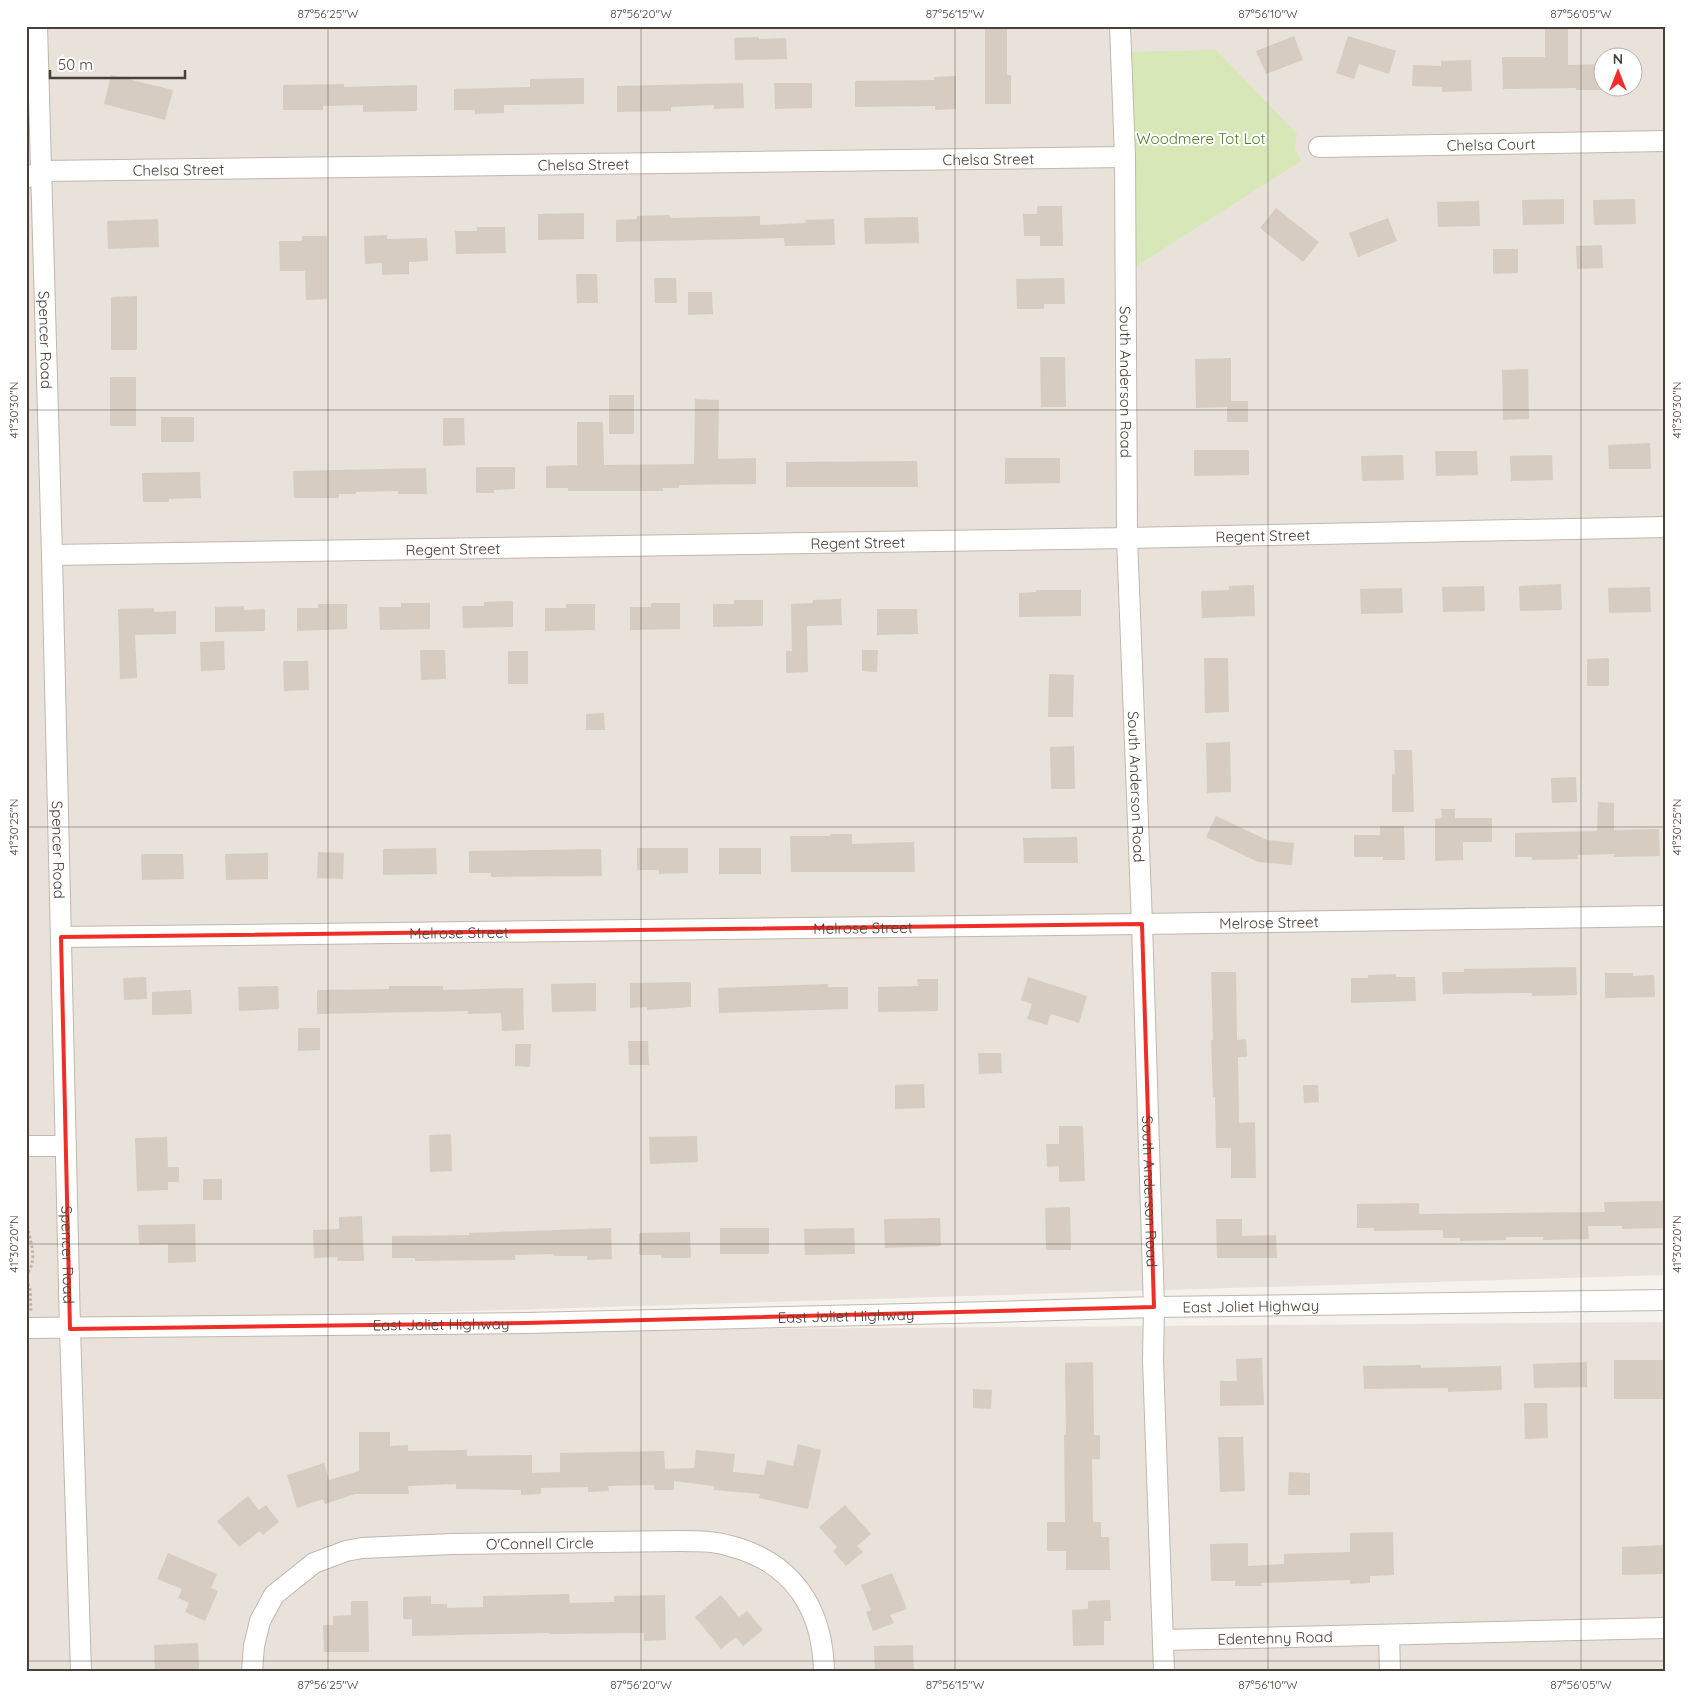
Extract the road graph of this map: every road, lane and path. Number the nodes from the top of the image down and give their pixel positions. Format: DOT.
graph roads {
  1 [pos="37,26"];
  2 [pos="1120,26"];
  3 [pos="1665,141"];
  4 [pos="1319,147"];
  5 [pos="1125,157"];
  6 [pos="31,171"];
  7 [pos="1665,527"];
  8 [pos="1127,538"];
  9 [pos="52,555"];
  10 [pos="1665,916"];
  11 [pos="1142,924"];
  12 [pos="61,937"];
  13 [pos="26,1146"];
  14 [pos="66,1146"];
  15 [pos="26,1196"];
  16 [pos="26,1278"];
  17 [pos="1665,1300"];
  18 [pos="1154,1307"];
  19 [pos="31,1328"];
  20 [pos="70,1329"];
  21 [pos="1665,1628"];
  22 [pos="1389,1635"];
  23 [pos="1163,1640"];
  24 [pos="80,1672"];
  25 [pos="252,1672"];
  26 [pos="824,1672"];
  27 [pos="1164,1672"];
  28 [pos="1390,1672"];
  1 -- 6 [label="street, Spencer Road"];
  2 -- 5 [label="street, South Anderson Road"];
  3 -- 4 [label="street, Chelsa Court"];
  5 -- 6 [label="street, Chelsa Street"];
  5 -- 8 [label="street, South Anderson Road"];
  6 -- 9 [label="street, Spencer Road"];
  7 -- 8 [label="street, Regent Street"];
  8 -- 9 [label="street, Regent Street"];
  8 -- 11 [label="street, South Anderson Road"];
  9 -- 12 [label="street, Spencer Road"];
  10 -- 11 [label="street, Melrose Street"];
  11 -- 12 [label="street, Melrose Street"];
  11 -- 18 [label="street, South Anderson Road"];
  12 -- 14 [label="street, Spencer Road"];
  13 -- 14 [label="street"];
  14 -- 20 [label="street, Spencer Road"];
  15 -- 16 [label="path"];
  16 -- 19 [label="path"];
  17 -- 18 [label="street, East Joliet Highway"];
  18 -- 20 [label="street, East Joliet Highway"];
  18 -- 23 [label="street, South Anderson Road"];
  19 -- 20 [label="street, East Joliet Highway"];
  20 -- 24 [label="street, Spencer Road"];
  21 -- 22 [label="street, Edentenny Road"];
  22 -- 23 [label="street, Edentenny Road"];
  22 -- 28 [label="street"];
  23 -- 27 [label="street, South Anderson Road"];
  25 -- 26 [label="street, O'Connell Circle"];
}
